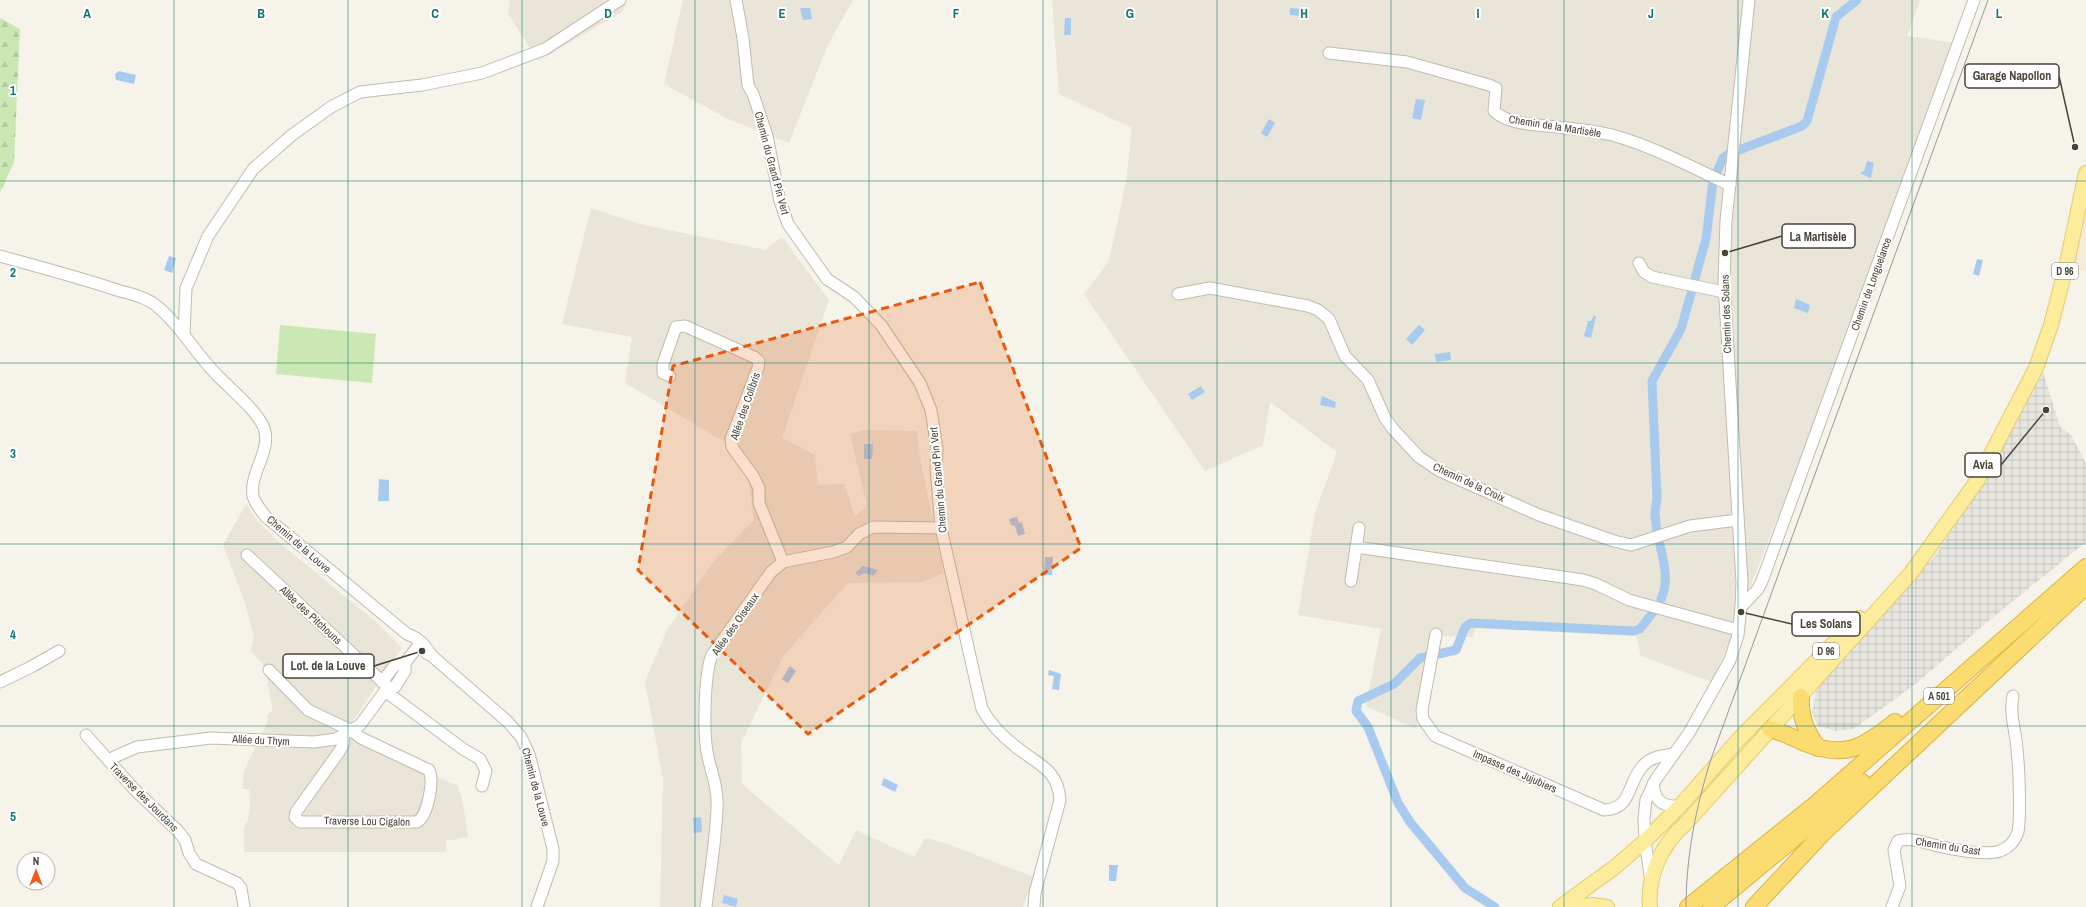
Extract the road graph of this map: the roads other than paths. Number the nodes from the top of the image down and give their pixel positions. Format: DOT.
graph roads {
  1 [pos="620,0"];
  2 [pos="736,0"];
  3 [pos="1749,0"];
  4 [pos="1974,0"];
  5 [pos="1329,53"];
  6 [pos="2086,173"];
  7 [pos="1730,185"];
  8 [pos="0,256"];
  9 [pos="1638,263"];
  10 [pos="1724,292"];
  11 [pos="1178,294"];
  12 [pos="184,334"];
  13 [pos="670,376"];
  14 [pos="1738,520"];
  15 [pos="942,528"];
  16 [pos="1359,528"];
  17 [pos="1356,547"];
  18 [pos="1930,547"];
  19 [pos="247,555"];
  20 [pos="783,562"];
  21 [pos="2086,567"];
  22 [pos="1766,568"];
  23 [pos="1351,581"];
  24 [pos="1742,582"];
  25 [pos="2086,586"];
  26 [pos="2062,589"];
  27 [pos="1741,607"];
  28 [pos="1720,625"];
  29 [pos="1738,630"];
  30 [pos="2036,632"];
  31 [pos="1436,634"];
  32 [pos="1735,644"];
  33 [pos="419,645"];
  34 [pos="59,651"];
  35 [pos="269,670"];
  36 [pos="0,682"];
  37 [pos="388,687"];
  38 [pos="2013,696"];
  39 [pos="1801,697"];
  40 [pos="1770,730"];
  41 [pos="348,733"];
  42 [pos="86,735"];
  43 [pos="1818,748"];
  44 [pos="1673,754"];
  45 [pos="114,757"];
  46 [pos="1722,762"];
  47 [pos="1653,784"];
  48 [pos="482,786"];
  49 [pos="1684,801"];
  50 [pos="1645,841"];
  51 [pos="1651,883"];
  52 [pos="1707,901"];
  53 [pos="1650,906"];
  54 [pos="244,907"];
  55 [pos="537,907"];
  56 [pos="706,907"];
  57 [pos="1034,907"];
  58 [pos="1560,907"];
  59 [pos="1570,907"];
  60 [pos="1606,907"];
  61 [pos="1688,907"];
  62 [pos="1754,907"];
  63 [pos="1892,907"];
  1 -- 12 [label="street"];
  2 -- 15 [label="street, Chemin du Grand Pin Vert"];
  3 -- 7 [label="street, Chemin des Solans"];
  4 -- 22 [label="street, Chemin de Longuelance"];
  5 -- 7 [label="street, Chemin de la Martisèle"];
  6 -- 18 [label="main road, D 96"];
  7 -- 10 [label="street, Chemin des Solans"];
  8 -- 12 [label="street, Chemin de la Louve"];
  9 -- 10 [label="street"];
  10 -- 14 [label="street, Chemin des Solans"];
  11 -- 14 [label="street, Chemin de la Croix"];
  12 -- 33 [label="street, Chemin de la Louve"];
  13 -- 20 [label="street, Allée des Colibris"];
  14 -- 24 [label="street, Chemin des Solans"];
  15 -- 20 [label="street"];
  15 -- 57 [label="street, Chemin du Grand Pin Vert"];
  16 -- 17 [label="street"];
  17 -- 23 [label="street"];
  17 -- 28 [label="street"];
  18 -- 39 [label="main road, D 96"];
  18 -- 46 [label="main road, D 96"];
  19 -- 37 [label="street, Allée des Pitchouns"];
  20 -- 56 [label="street, Allée des Oiseaux"];
  21 -- 26 [label="highway, A 501"];
  22 -- 24 [label="street"];
  22 -- 27 [label="street, Chemin de Longuelance"];
  24 -- 27 [label="street, Chemin des Solans"];
  25 -- 30 [label="highway, A 501"];
  26 -- 43 [label="highway"];
  26 -- 52 [label="highway, A 501"];
  27 -- 29 [label="street, Chemin des Solans"];
  28 -- 29 [label="street"];
  28 -- 32 [label="street"];
  29 -- 32 [label="street, Chemin des Solans"];
  30 -- 52 [label="highway, A 501"];
  30 -- 62 [label="highway"];
  31 -- 44 [label="street, Impasse des Jujubiers"];
  32 -- 44 [label="street, Chemin des Solans"];
  33 -- 37 [label="street, Allée du Thym"];
  33 -- 55 [label="street, Chemin de la Louve"];
  34 -- 36 [label="street"];
  35 -- 41 [label="street"];
  37 -- 41 [label="street, Allée du Thym"];
  37 -- 48 [label="street, Allée des Pitchouns"];
  38 -- 63 [label="street, Chemin du Gast"];
  39 -- 40 [label="main road, D 96"];
  39 -- 43 [label="highway"];
  40 -- 43 [label="highway"];
  40 -- 46 [label="main road"];
  40 -- 51 [label="main road, D 96"];
  41 -- 41 [label="street, Traverse Lou Cigalon"];
  41 -- 45 [label="street, Allée du Thym"];
  42 -- 54 [label="street, Traverse des Jourdans"];
  44 -- 47 [label="street, Chemin des Solans"];
  46 -- 49 [label="main road, D 96"];
  47 -- 49 [label="street"];
  47 -- 50 [label="street, Chemin des Solans"];
  49 -- 50 [label="main road, D 96"];
  50 -- 51 [label="street, Chemin des Solans"];
  50 -- 58 [label="main road, D 96"];
  51 -- 53 [label="main road, D 96"];
  52 -- 61 [label="highway, A 501"];
  59 -- 60 [label="main road"];
}
